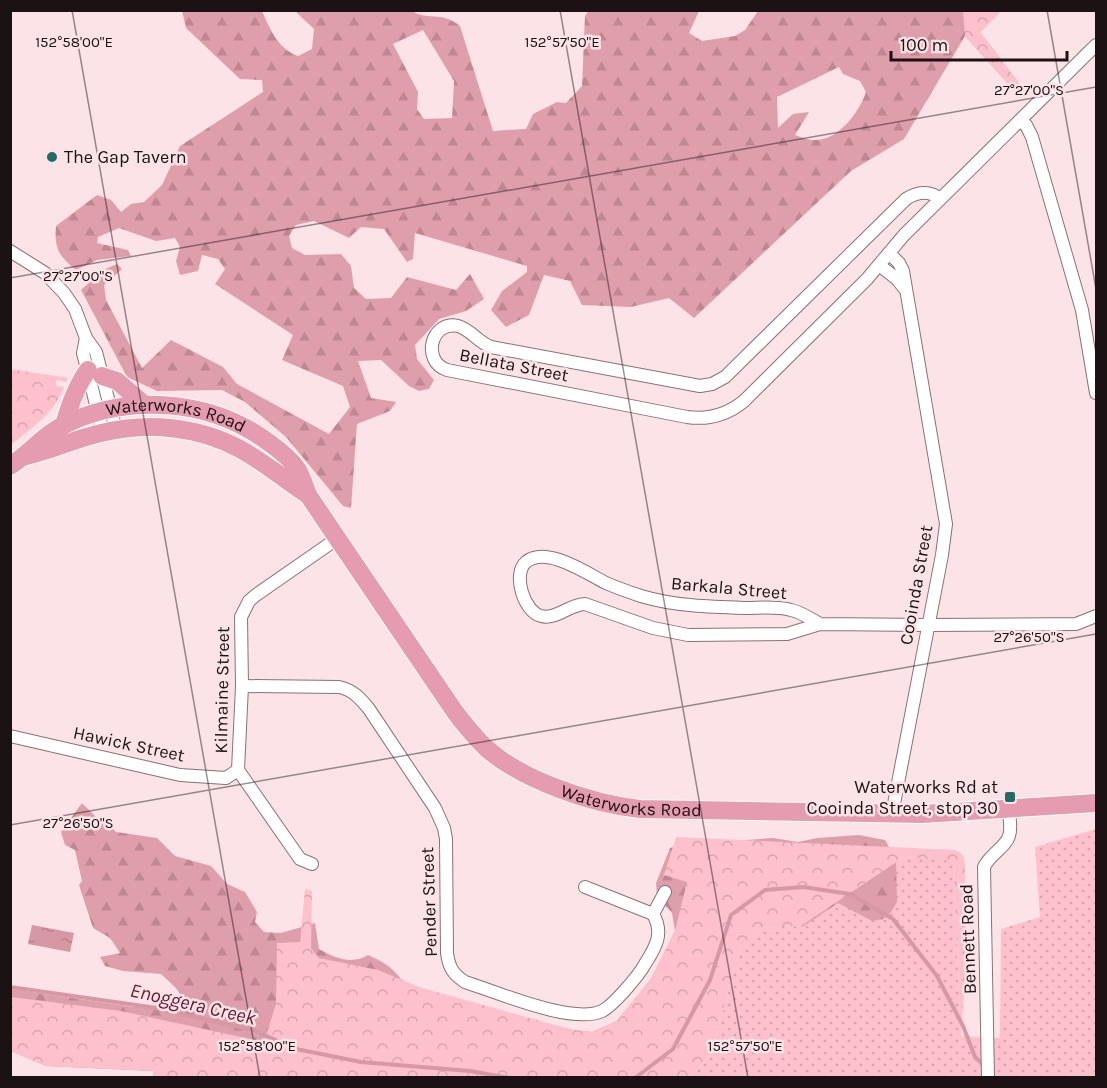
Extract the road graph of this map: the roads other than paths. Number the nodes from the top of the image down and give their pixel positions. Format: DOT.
graph roads {
  1 [pos="1096,45"];
  2 [pos="1020,121"];
  3 [pos="940,199"];
  4 [pos="10,251"];
  5 [pos="889,253"];
  6 [pos="879,265"];
  7 [pos="906,292"];
  8 [pos="95,373"];
  9 [pos="1096,393"];
  10 [pos="145,405"];
  11 [pos="104,410"];
  12 [pos="64,425"];
  13 [pos="110,431"];
  14 [pos="26,456"];
  15 [pos="10,466"];
  16 [pos="308,495"];
  17 [pos="338,538"];
  18 [pos="1096,616"];
  19 [pos="820,624"];
  20 [pos="928,625"];
  21 [pos="242,686"];
  22 [pos="10,736"];
  23 [pos="238,770"];
  24 [pos="1096,803"];
  25 [pos="1009,810"];
  26 [pos="892,814"];
  27 [pos="312,864"];
  28 [pos="585,887"];
  29 [pos="665,892"];
  30 [pos="653,914"];
  31 [pos="988,1077"];
  1 -- 2 [label="street, Bellata Street"];
  2 -- 3 [label="street, Bellata Street"];
  2 -- 9 [label="street"];
  3 -- 5 [label="street, Bellata Street"];
  3 -- 6 [label="street, Bellata Street"];
  4 -- 8 [label="street"];
  5 -- 6 [label="street, Bellata Street"];
  5 -- 7 [label="street, Cooinda Street"];
  6 -- 7 [label="street"];
  7 -- 20 [label="street, Cooinda Street"];
  8 -- 10 [label="main road"];
  8 -- 11 [label="street"];
  8 -- 12 [label="main road"];
  10 -- 11 [label="main road, Waterworks Road"];
  10 -- 16 [label="main road, Waterworks Road"];
  11 -- 12 [label="main road, Waterworks Road"];
  11 -- 13 [label="street"];
  12 -- 14 [label="main road, Waterworks Road"];
  13 -- 14 [label="main road, Waterworks Road"];
  13 -- 16 [label="main road, Waterworks Road"];
  14 -- 15 [label="main road, Waterworks Road"];
  16 -- 17 [label="main road, Waterworks Road"];
  17 -- 21 [label="street, Kilmaine Street"];
  17 -- 26 [label="main road, Waterworks Road"];
  18 -- 20 [label="street, Barkala Street"];
  19 -- 19 [label="street, Barkala Street"];
  19 -- 20 [label="street, Barkala Street"];
  20 -- 26 [label="street, Cooinda Street"];
  21 -- 23 [label="street, Kilmaine Street"];
  21 -- 30 [label="street, Pender Street"];
  22 -- 23 [label="street, Hawick Street"];
  23 -- 27 [label="street, Kilmaine Street"];
  24 -- 25 [label="main road, Waterworks Road"];
  25 -- 26 [label="main road, Waterworks Road"];
  25 -- 31 [label="street, Bennett Road"];
  28 -- 30 [label="street"];
  29 -- 30 [label="street"];
}
